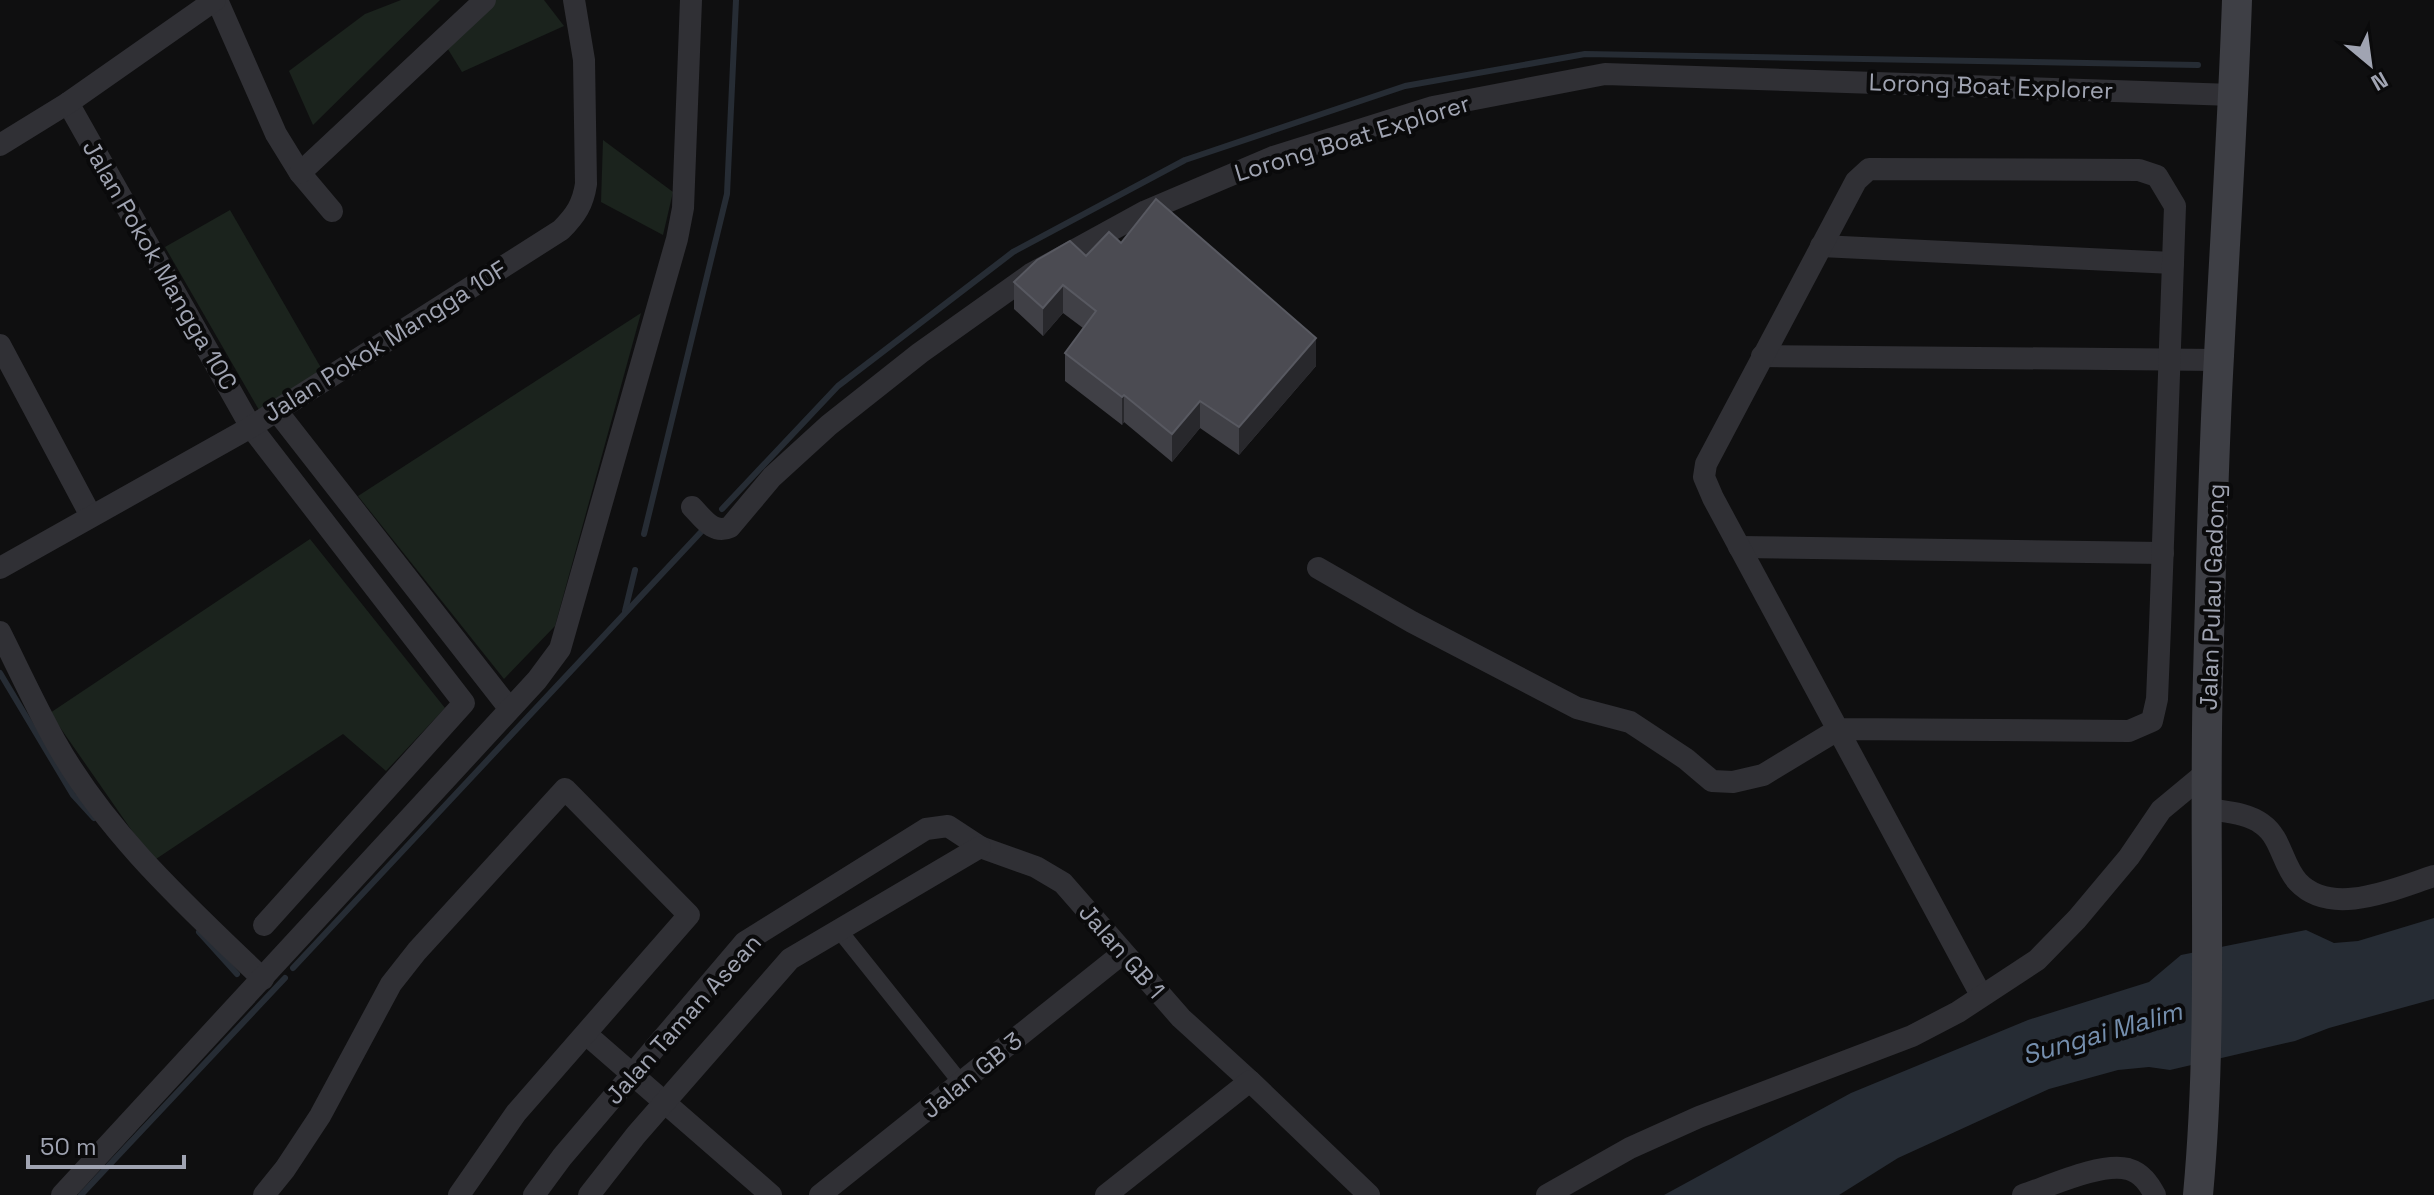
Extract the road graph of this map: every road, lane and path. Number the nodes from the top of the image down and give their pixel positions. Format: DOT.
graph roads {
  1 [pos="216,0"];
  2 [pos="485,0"];
  3 [pos="574,0"];
  4 [pos="691,0"];
  5 [pos="2237,0"];
  6 [pos="2233,95"];
  7 [pos="68,103"];
  8 [pos="0,145"];
  9 [pos="300,173"];
  10 [pos="332,211"];
  11 [pos="1821,246"];
  12 [pos="2173,263"];
  13 [pos="0,345"];
  14 [pos="1762,356"];
  15 [pos="2170,359"];
  16 [pos="2218,360"];
  17 [pos="276,410"];
  18 [pos="251,427"];
  19 [pos="692,507"];
  20 [pos="91,516"];
  21 [pos="1739,547"];
  22 [pos="2163,553"];
  23 [pos="0,568"];
  24 [pos="1318,568"];
  25 [pos="0,632"];
  26 [pos="509,708"];
  27 [pos="1839,729"];
  28 [pos="2208,771"];
  29 [pos="2209,809"];
  30 [pos="980,847"];
  31 [pos="2434,876"];
  32 [pos="264,925"];
  33 [pos="839,930"];
  34 [pos="1123,953"];
  35 [pos="263,979"];
  36 [pos="1981,995"];
  37 [pos="586,1034"];
  38 [pos="632,1074"];
  39 [pos="1250,1081"];
  40 [pos="962,1084"];
  41 [pos="664,1102"];
  42 [pos="62,1195"];
  43 [pos="264,1195"];
  44 [pos="459,1195"];
  45 [pos="534,1195"];
  46 [pos="589,1195"];
  47 [pos="771,1195"];
  48 [pos="820,1195"];
  49 [pos="1106,1195"];
  50 [pos="1369,1195"];
  51 [pos="1547,1195"];
  52 [pos="2023,1195"];
  53 [pos="2155,1195"];
  54 [pos="2198,1195"];
  1 -- 7 [label="street"];
  1 -- 9 [label="street"];
  2 -- 9 [label="street"];
  3 -- 17 [label="street, Jalan Pokok Mangga 10F"];
  4 -- 26 [label="street"];
  5 -- 6 [label="main road, Jalan Pulau Gadong"];
  6 -- 16 [label="main road, Jalan Pulau Gadong"];
  6 -- 19 [label="street, Lorong Boat Explorer"];
  7 -- 8 [label="street"];
  7 -- 18 [label="street, Jalan Pokok Mangga 10C"];
  9 -- 10 [label="street"];
  11 -- 12 [label="street"];
  11 -- 12 [label="street"];
  11 -- 14 [label="street"];
  12 -- 15 [label="street"];
  13 -- 20 [label="street"];
  14 -- 15 [label="street"];
  14 -- 21 [label="street"];
  15 -- 16 [label="street"];
  15 -- 22 [label="street"];
  16 -- 28 [label="main road, Jalan Pulau Gadong"];
  17 -- 18 [label="street, Jalan Pokok Mangga 10F"];
  17 -- 26 [label="street"];
  18 -- 20 [label="street, Jalan Pokok Mangga 10F"];
  18 -- 32 [label="street, Jalan Pokok Mangga 10C"];
  20 -- 23 [label="street, Jalan Pokok Mangga 10F"];
  21 -- 22 [label="street"];
  21 -- 27 [label="street"];
  22 -- 27 [label="street"];
  24 -- 27 [label="street"];
  25 -- 35 [label="street"];
  26 -- 35 [label="street"];
  27 -- 36 [label="street"];
  28 -- 29 [label="main road, Jalan Pulau Gadong"];
  28 -- 36 [label="street"];
  29 -- 31 [label="street"];
  29 -- 54 [label="main road, Jalan Pulau Gadong"];
  30 -- 33 [label="street, Jalan Taman Asean"];
  30 -- 34 [label="street, Jalan GB 1"];
  30 -- 38 [label="street, Jalan Taman Asean"];
  33 -- 40 [label="street"];
  33 -- 41 [label="street, Jalan Taman Asean"];
  34 -- 39 [label="street, Jalan GB 1"];
  34 -- 40 [label="street, Jalan GB 3"];
  35 -- 42 [label="street"];
  36 -- 51 [label="street"];
  37 -- 38 [label="street"];
  37 -- 43 [label="street"];
  37 -- 44 [label="street"];
  38 -- 41 [label="street"];
  38 -- 45 [label="street, Jalan Taman Asean"];
  39 -- 49 [label="street"];
  39 -- 50 [label="street, Jalan GB 1"];
  40 -- 48 [label="street, Jalan GB 3"];
  41 -- 46 [label="street, Jalan Taman Asean"];
  41 -- 47 [label="street"];
  52 -- 53 [label="street"];
}
